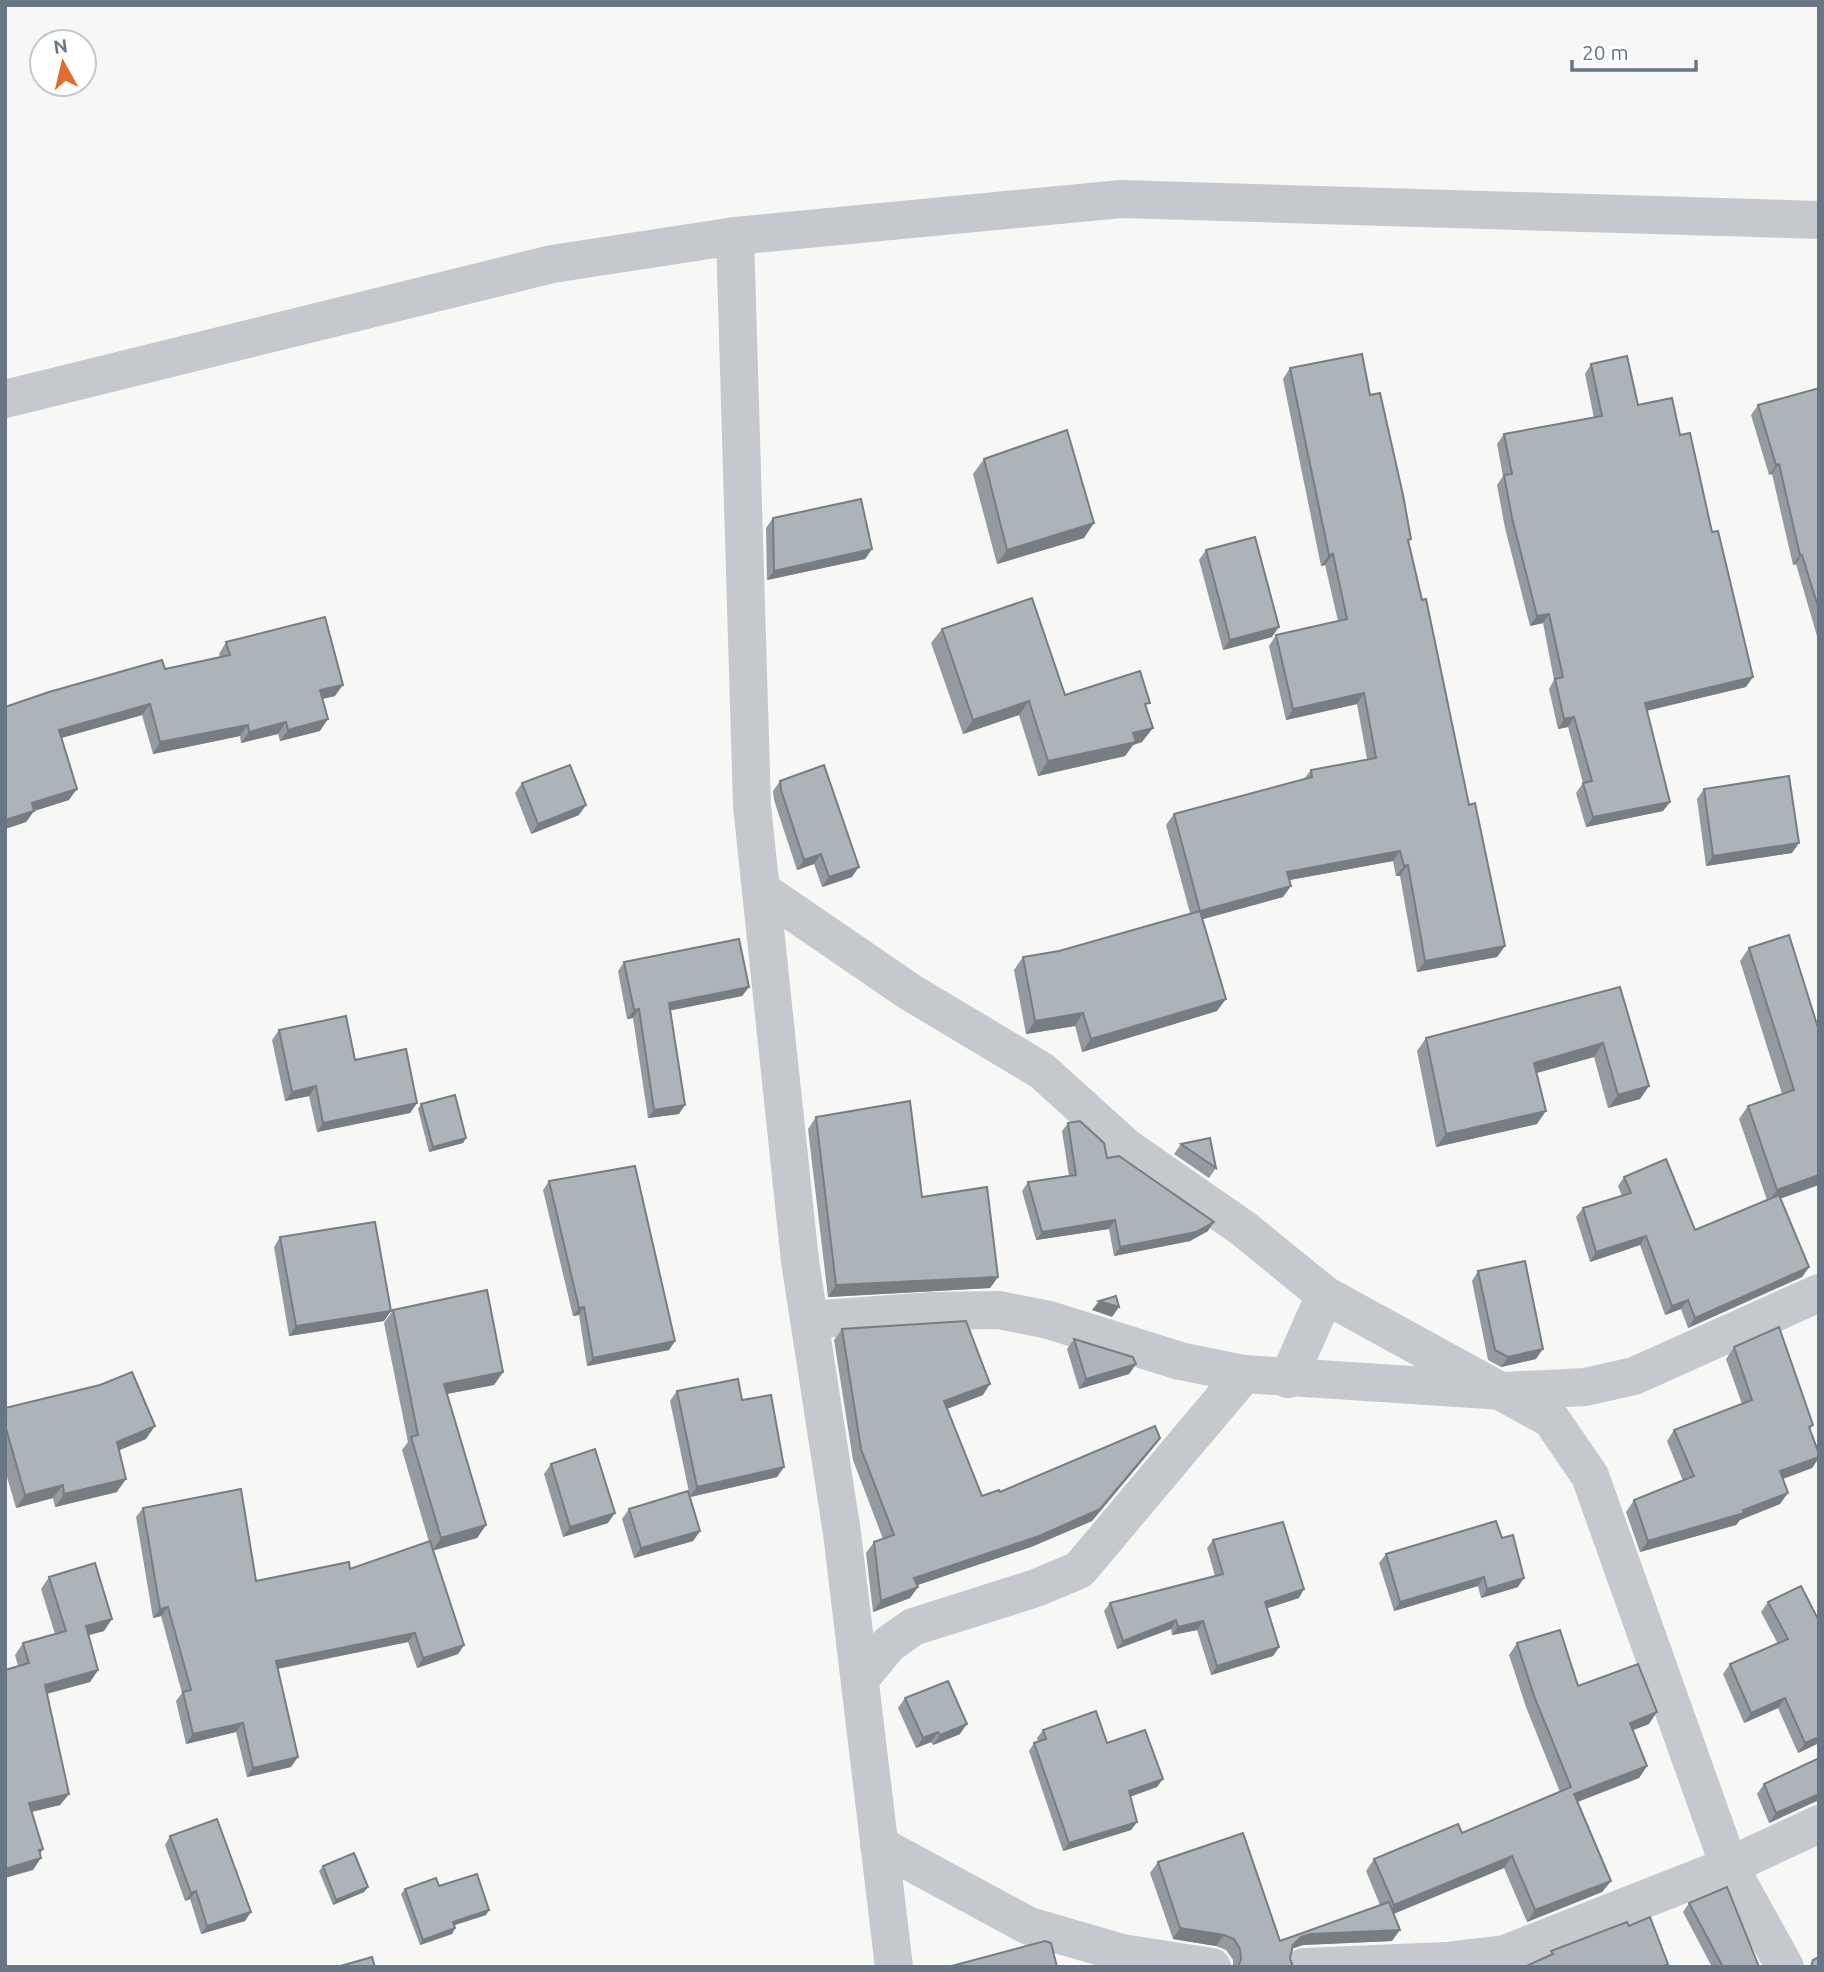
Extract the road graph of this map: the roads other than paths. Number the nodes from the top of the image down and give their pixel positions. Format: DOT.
graph roads {
  1 [pos="1819,220"];
  2 [pos="735,236"];
  3 [pos="5,399"];
  4 [pos="761,890"];
  5 [pos="1819,1293"];
  6 [pos="1325,1295"];
  7 [pos="809,1320"];
  8 [pos="1244,1374"];
  9 [pos="1288,1379"];
  10 [pos="1503,1391"];
  11 [pos="860,1679"];
  12 [pos="1819,1824"];
  13 [pos="879,1845"];
  14 [pos="1729,1866"];
  15 [pos="894,1967"];
  16 [pos="1212,1967"];
  17 [pos="1304,1967"];
  18 [pos="1785,1967"];
  1 -- 2 [label="street"];
  2 -- 3 [label="street"];
  2 -- 4 [label="street"];
  4 -- 6 [label="street"];
  4 -- 7 [label="street"];
  5 -- 10 [label="street"];
  6 -- 9 [label="street"];
  6 -- 10 [label="street"];
  7 -- 8 [label="street"];
  7 -- 11 [label="street"];
  8 -- 9 [label="street"];
  8 -- 11 [label="street"];
  9 -- 10 [label="street"];
  10 -- 14 [label="street"];
  11 -- 13 [label="street"];
  12 -- 14 [label="street"];
  13 -- 15 [label="street"];
  13 -- 16 [label="street"];
  14 -- 17 [label="street"];
  14 -- 18 [label="street"];
}
